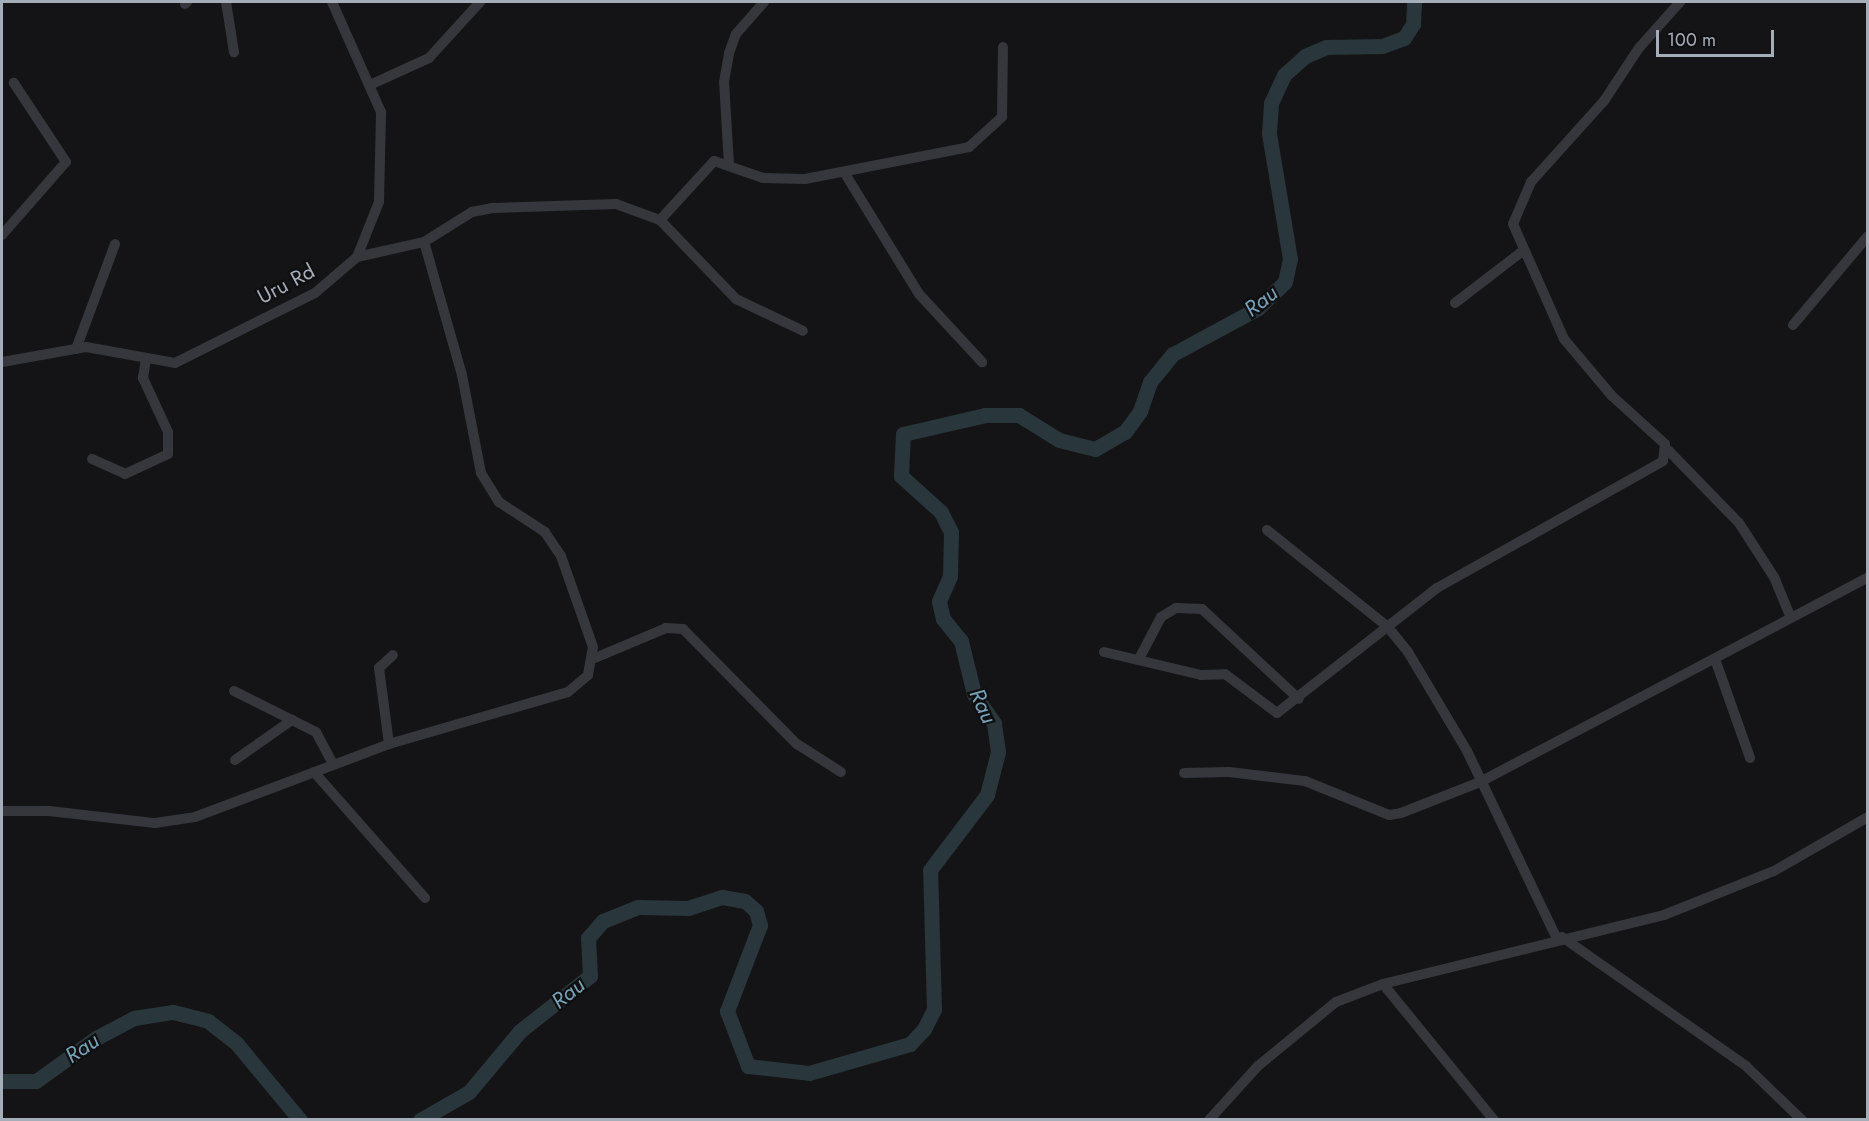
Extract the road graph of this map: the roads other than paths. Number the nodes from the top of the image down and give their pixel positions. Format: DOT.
graph roads {
  1 [pos="226,2"];
  2 [pos="332,2"];
  3 [pos="480,2"];
  4 [pos="764,2"];
  5 [pos="1680,2"];
  6 [pos="1003,47"];
  7 [pos="234,52"];
  8 [pos="14,83"];
  9 [pos="372,84"];
  10 [pos="729,165"];
  11 [pos="844,172"];
  12 [pos="660,220"];
  13 [pos="2,235"];
  14 [pos="1868,236"];
  15 [pos="424,242"];
  16 [pos="115,244"];
  17 [pos="1524,250"];
  18 [pos="357,257"];
  19 [pos="1455,303"];
  20 [pos="1793,325"];
  21 [pos="803,331"];
  22 [pos="76,349"];
  23 [pos="146,360"];
  24 [pos="2,362"];
  25 [pos="982,362"];
  26 [pos="1668,450"];
  27 [pos="92,459"];
  28 [pos="1267,530"];
  29 [pos="1868,577"];
  30 [pos="1791,618"];
  31 [pos="1387,626"];
  32 [pos="1104,652"];
  33 [pos="393,655"];
  34 [pos="1140,657"];
  35 [pos="595,658"];
  36 [pos="1715,659"];
  37 [pos="234,692"];
  38 [pos="1299,699"];
  39 [pos="292,720"];
  40 [pos="389,744"];
  41 [pos="1750,758"];
  42 [pos="235,760"];
  43 [pos="333,764"];
  44 [pos="314,772"];
  45 [pos="841,772"];
  46 [pos="1184,773"];
  47 [pos="1480,782"];
  48 [pos="2,811"];
  49 [pos="1868,818"];
  50 [pos="425,898"];
  51 [pos="1560,938"];
  52 [pos="1383,984"];
  53 [pos="1209,1119"];
  54 [pos="1494,1119"];
  55 [pos="1802,1119"];
  1 -- 7 [label="street"];
  2 -- 9 [label="street, Uru Rd"];
  3 -- 9 [label="street"];
  4 -- 10 [label="street"];
  5 -- 17 [label="street"];
  6 -- 11 [label="street"];
  8 -- 13 [label="street"];
  9 -- 18 [label="street, Uru Rd"];
  10 -- 11 [label="street"];
  10 -- 12 [label="street"];
  11 -- 25 [label="street"];
  12 -- 15 [label="street"];
  12 -- 21 [label="street"];
  14 -- 20 [label="street"];
  15 -- 18 [label="street"];
  15 -- 35 [label="street"];
  16 -- 22 [label="street"];
  17 -- 19 [label="street"];
  17 -- 26 [label="street"];
  18 -- 23 [label="street, Uru Rd"];
  22 -- 23 [label="street, Uru Rd"];
  22 -- 24 [label="street, Uru Rd"];
  23 -- 27 [label="street"];
  26 -- 30 [label="street"];
  26 -- 31 [label="street"];
  28 -- 31 [label="street"];
  29 -- 30 [label="street"];
  30 -- 36 [label="street"];
  31 -- 38 [label="street"];
  31 -- 47 [label="street"];
  32 -- 34 [label="street"];
  33 -- 40 [label="street"];
  34 -- 38 [label="street"];
  34 -- 38 [label="street"];
  35 -- 40 [label="street"];
  35 -- 45 [label="street"];
  36 -- 41 [label="street"];
  36 -- 47 [label="street"];
  37 -- 39 [label="street"];
  39 -- 42 [label="street"];
  39 -- 43 [label="street"];
  40 -- 43 [label="street"];
  43 -- 44 [label="street"];
  44 -- 48 [label="street"];
  44 -- 50 [label="street"];
  46 -- 47 [label="street"];
  47 -- 51 [label="street"];
  49 -- 51 [label="street"];
  51 -- 52 [label="street"];
  51 -- 55 [label="street"];
  52 -- 53 [label="street"];
  52 -- 54 [label="street"];
}
